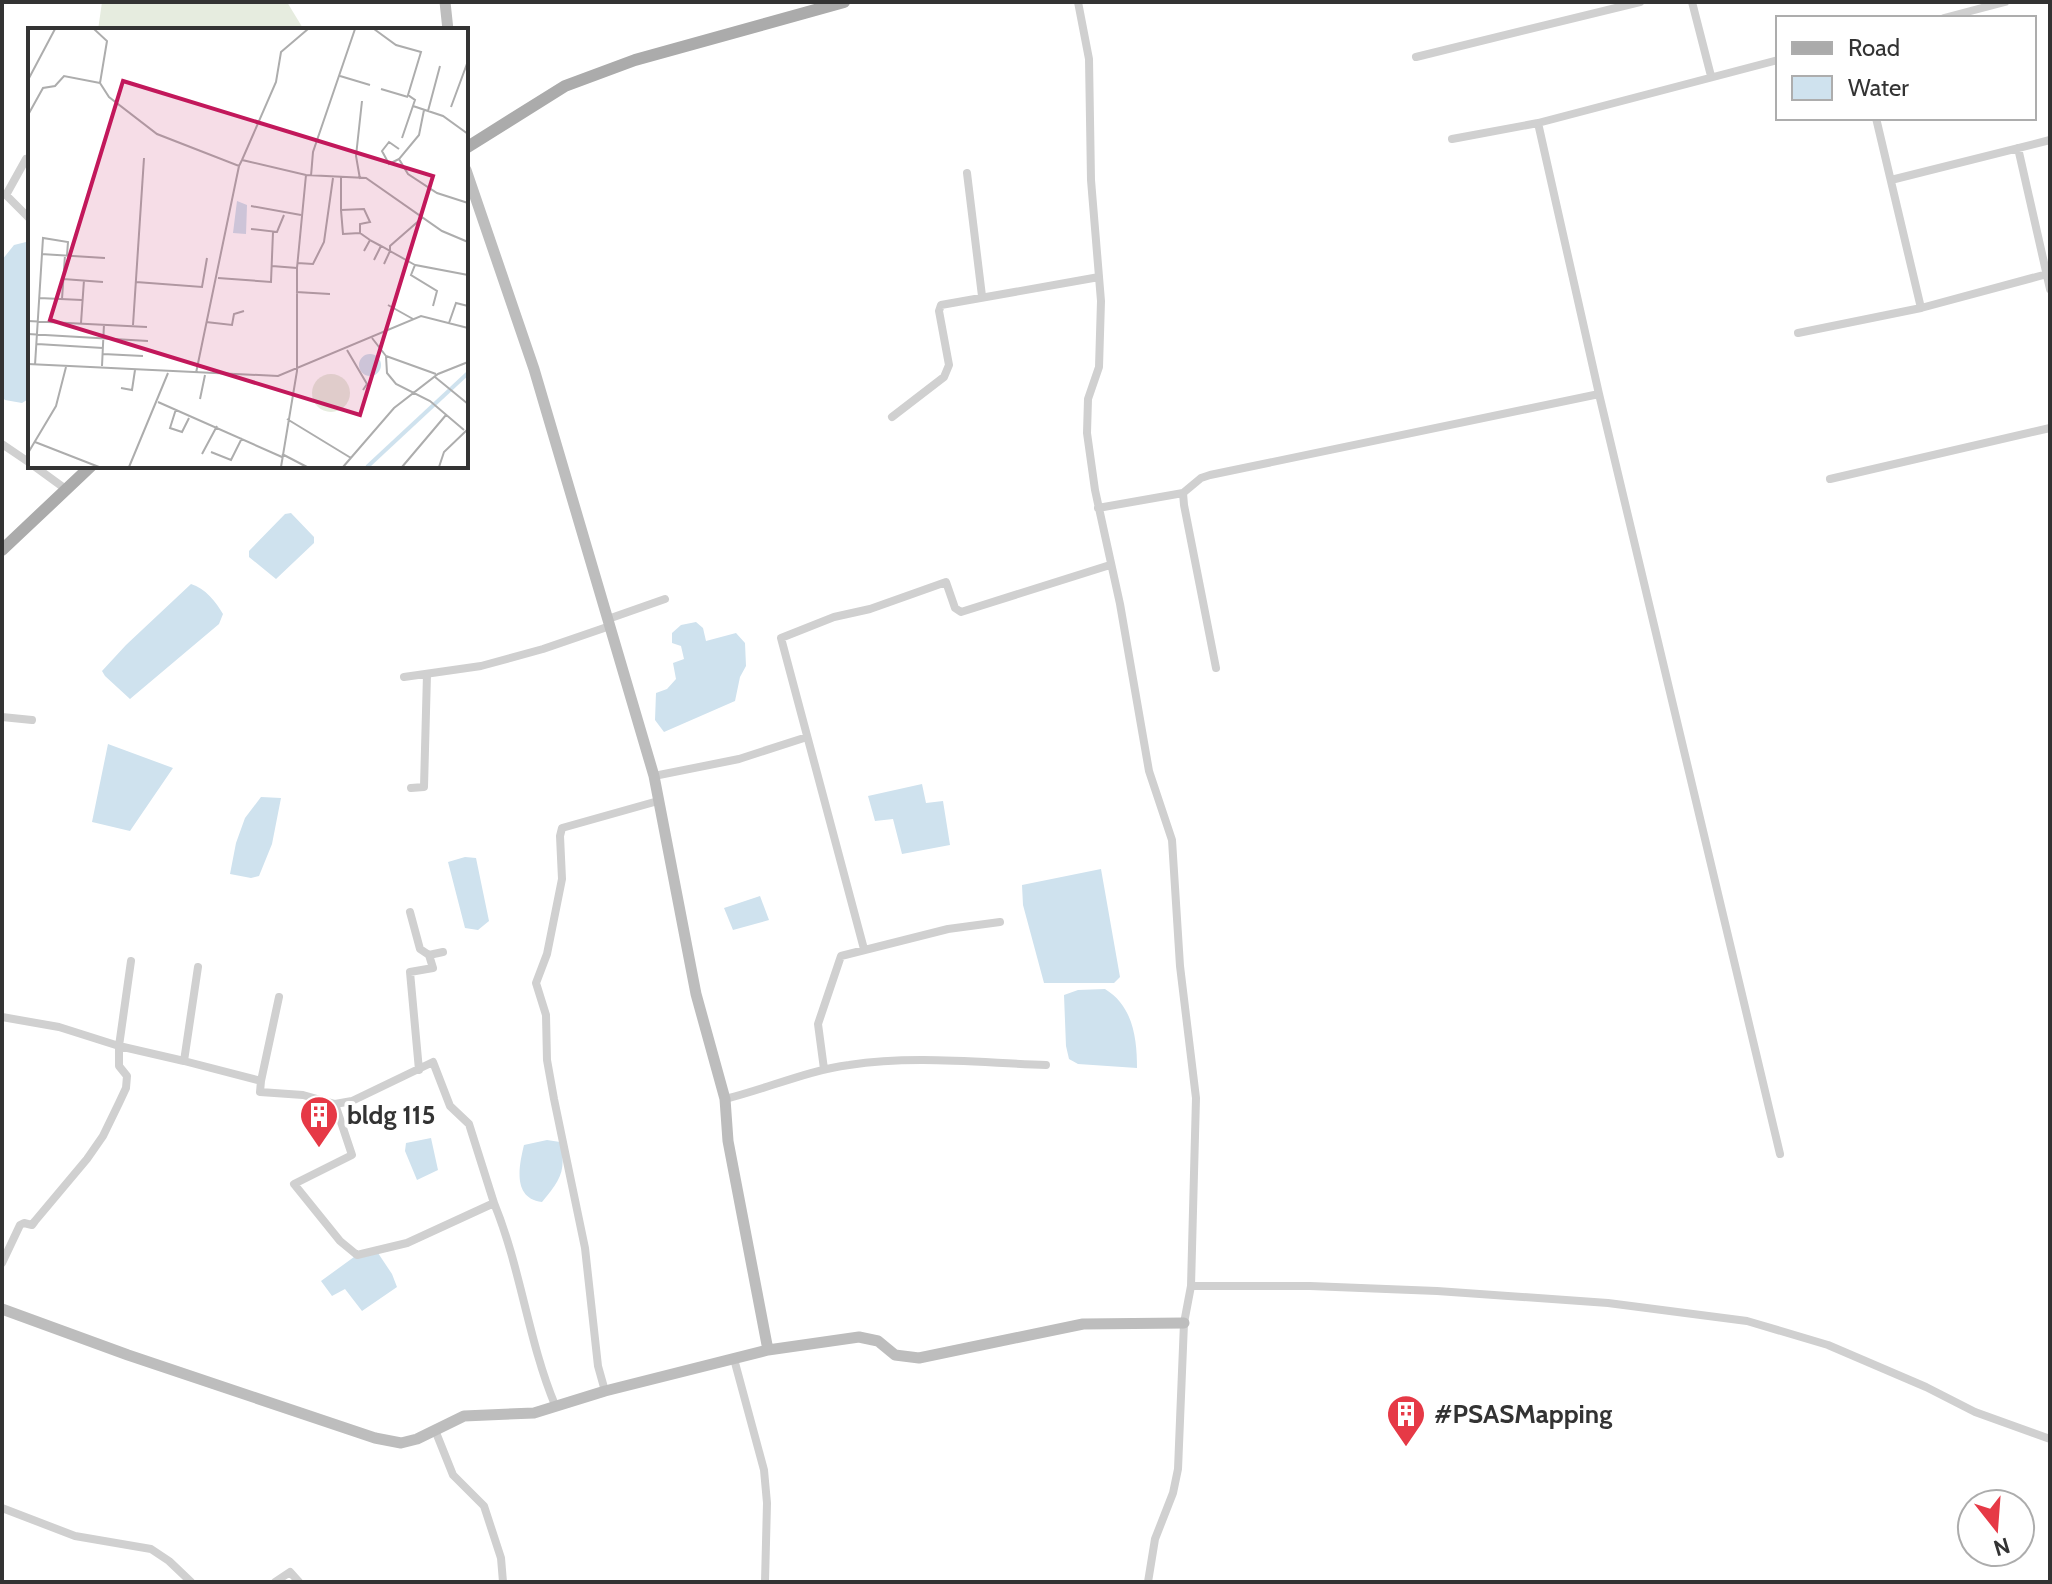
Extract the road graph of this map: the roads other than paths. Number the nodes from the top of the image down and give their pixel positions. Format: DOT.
graph roads {
  1 [pos="445,2"];
  2 [pos="844,2"];
  3 [pos="1078,2"];
  4 [pos="1640,2"];
  5 [pos="1692,2"];
  6 [pos="2005,2"];
  7 [pos="1952,16"];
  8 [pos="448,28"];
  9 [pos="1416,57"];
  10 [pos="1776,60"];
  11 [pos="1711,76"];
  12 [pos="1876,120"];
  13 [pos="1538,123"];
  14 [pos="1452,139"];
  15 [pos="2050,140"];
  16 [pos="468,147"];
  17 [pos="2018,148"];
  18 [pos="26,159"];
  19 [pos="967,173"];
  20 [pos="468,176"];
  21 [pos="1891,180"];
  22 [pos="28,217"];
  23 [pos="2047,274"];
  24 [pos="1099,277"];
  25 [pos="2050,289"];
  26 [pos="982,296"];
  27 [pos="1921,308"];
  28 [pos="1798,333"];
  29 [pos="1599,394"];
  30 [pos="892,417"];
  31 [pos="2050,428"];
  32 [pos="2,444"];
  33 [pos="28,462"];
  34 [pos="36,468"];
  35 [pos="89,468"];
  36 [pos="1830,479"];
  37 [pos="67,490"];
  38 [pos="1183,493"];
  39 [pos="1098,508"];
  40 [pos="2,550"];
  41 [pos="1110,565"];
  42 [pos="665,599"];
  43 [pos="609,622"];
  44 [pos="1216,668"];
  45 [pos="427,674"];
  46 [pos="404,677"];
  47 [pos="2,717"];
  48 [pos="32,720"];
  49 [pos="807,737"];
  50 [pos="654,776"];
  51 [pos="411,788"];
  52 [pos="658,801"];
  53 [pos="410,912"];
  54 [pos="1000,922"];
  55 [pos="864,949"];
  56 [pos="443,952"];
  57 [pos="429,955"];
  58 [pos="131,961"];
  59 [pos="198,967"];
  60 [pos="279,997"];
  61 [pos="2,1017"];
  62 [pos="119,1046"];
  63 [pos="184,1061"];
  64 [pos="1046,1065"];
  65 [pos="824,1069"];
  66 [pos="419,1070"];
  67 [pos="261,1081"];
  68 [pos="725,1099"];
  69 [pos="335,1104"];
  70 [pos="1780,1154"];
  71 [pos="494,1203"];
  72 [pos="2,1263"];
  73 [pos="1191,1286"];
  74 [pos="2,1309"];
  75 [pos="1184,1323"];
  76 [pos="768,1350"];
  77 [pos="734,1359"];
  78 [pos="605,1391"];
  79 [pos="555,1405"];
  80 [pos="435,1430"];
  81 [pos="2050,1439"];
  82 [pos="2,1508"];
  83 [pos="191,1582"];
  84 [pos="275,1582"];
  85 [pos="299,1582"];
  86 [pos="503,1582"];
  87 [pos="765,1582"];
  88 [pos="1148,1582"];
  1 -- 8 [label="street"];
  2 -- 16 [label="main road"];
  3 -- 24 [label="street"];
  4 -- 9 [label="street"];
  5 -- 11 [label="street"];
  6 -- 7 [label="street"];
  10 -- 11 [label="street"];
  11 -- 13 [label="street"];
  12 -- 21 [label="street"];
  13 -- 14 [label="street"];
  13 -- 29 [label="street"];
  15 -- 17 [label="street"];
  17 -- 21 [label="street"];
  17 -- 23 [label="street"];
  18 -- 22 [label="street"];
  19 -- 26 [label="street"];
  20 -- 43 [label="street"];
  21 -- 27 [label="street"];
  23 -- 25 [label="street"];
  23 -- 27 [label="street"];
  24 -- 26 [label="street"];
  24 -- 39 [label="street"];
  26 -- 30 [label="street"];
  27 -- 28 [label="street"];
  29 -- 38 [label="street"];
  29 -- 70 [label="street"];
  31 -- 36 [label="street"];
  32 -- 33 [label="street"];
  34 -- 37 [label="street"];
  35 -- 37 [label="main road"];
  37 -- 40 [label="main road"];
  38 -- 39 [label="street"];
  38 -- 44 [label="street"];
  39 -- 41 [label="street"];
  41 -- 49 [label="street"];
  41 -- 73 [label="street"];
  42 -- 43 [label="street"];
  43 -- 45 [label="street"];
  43 -- 50 [label="street"];
  45 -- 46 [label="street"];
  45 -- 51 [label="street"];
  47 -- 48 [label="street"];
  49 -- 50 [label="street"];
  49 -- 55 [label="street"];
  50 -- 52 [label="street"];
  52 -- 68 [label="street"];
  52 -- 78 [label="street"];
  53 -- 57 [label="street"];
  54 -- 55 [label="street"];
  55 -- 65 [label="street"];
  56 -- 57 [label="street"];
  57 -- 66 [label="street"];
  58 -- 62 [label="street"];
  59 -- 63 [label="street"];
  60 -- 67 [label="street"];
  61 -- 62 [label="street"];
  62 -- 63 [label="street"];
  62 -- 72 [label="street"];
  63 -- 67 [label="street"];
  64 -- 65 [label="street"];
  65 -- 68 [label="street"];
  66 -- 69 [label="street"];
  66 -- 71 [label="street"];
  67 -- 69 [label="street"];
  68 -- 76 [label="street"];
  69 -- 71 [label="street"];
  71 -- 79 [label="street"];
  73 -- 75 [label="street"];
  73 -- 81 [label="street"];
  74 -- 80 [label="street"];
  75 -- 76 [label="street"];
  75 -- 88 [label="street"];
  76 -- 77 [label="street"];
  77 -- 78 [label="street"];
  77 -- 87 [label="street"];
  78 -- 79 [label="street"];
  79 -- 80 [label="street"];
  80 -- 86 [label="street"];
  82 -- 83 [label="street"];
  84 -- 85 [label="street"];
}
